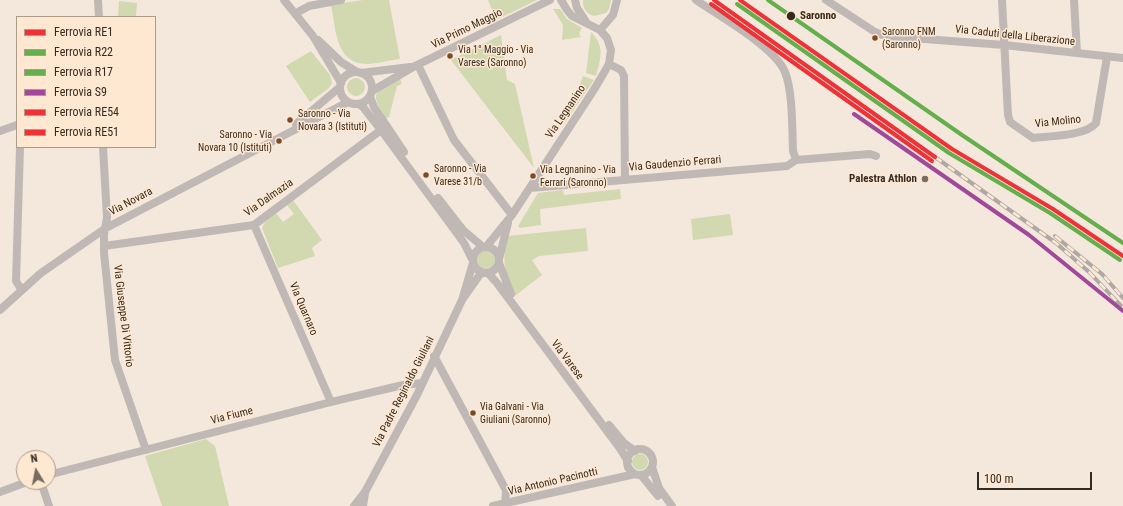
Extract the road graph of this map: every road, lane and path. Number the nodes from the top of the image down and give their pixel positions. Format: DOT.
graph roads {
  1 [pos="98,0"];
  2 [pos="284,0"];
  3 [pos="341,0"];
  4 [pos="550,0"];
  5 [pos="561,0"];
  6 [pos="575,0"];
  7 [pos="617,0"];
  8 [pos="696,0"];
  9 [pos="826,0"];
  10 [pos="1002,0"];
  11 [pos="1074,0"];
  12 [pos="836,4"];
  13 [pos="296,13"];
  14 [pos="99,16"];
  15 [pos="586,23"];
  16 [pos="600,30"];
  17 [pos="313,36"];
  18 [pos="1004,45"];
  19 [pos="1077,53"];
  20 [pos="1107,56"];
  21 [pos="1123,58"];
  22 [pos="609,64"];
  23 [pos="416,66"];
  24 [pos="359,73"];
  25 [pos="341,85"];
  26 [pos="371,94"];
  27 [pos="348,102"];
  28 [pos="359,104"];
  29 [pos="16,125"];
  30 [pos="381,130"];
  31 [pos="0,131"];
  32 [pos="284,134"];
  33 [pos="20,148"];
  34 [pos="103,148"];
  35 [pos="876,156"];
  36 [pos="796,160"];
  37 [pos="625,179"];
  38 [pos="530,188"];
  39 [pos="511,216"];
  40 [pos="254,225"];
  41 [pos="106,228"];
  42 [pos="104,246"];
  43 [pos="484,247"];
  44 [pos="472,261"];
  45 [pos="499,261"];
  46 [pos="484,273"];
  47 [pos="21,289"];
  48 [pos="462,300"];
  49 [pos="0,310"];
  50 [pos="434,356"];
  51 [pos="422,383"];
  52 [pos="331,402"];
  53 [pos="146,450"];
  54 [pos="635,451"];
  55 [pos="628,463"];
  56 [pos="652,467"];
  57 [pos="56,473"];
  58 [pos="638,474"];
  59 [pos="618,479"];
  60 [pos="16,486"];
  61 [pos="44,490"];
  62 [pos="506,490"];
  63 [pos="0,492"];
  64 [pos="365,492"];
  65 [pos="517,503"];
  66 [pos="505,505"];
  67 [pos="50,506"];
  68 [pos="354,506"];
  69 [pos="363,506"];
  70 [pos="493,506"];
  71 [pos="666,506"];
  72 [pos="672,506"];
  1 -- 14 [label="street"];
  2 -- 13 [label="street"];
  3 -- 13 [label="street"];
  4 -- 23 [label="street, Via Primo Maggio"];
  5 -- 15 [label="street"];
  6 -- 15 [label="street"];
  7 -- 16 [label="street"];
  8 -- 36 [label="street"];
  9 -- 12 [label="street"];
  10 -- 18 [label="street"];
  11 -- 19 [label="street"];
  12 -- 18 [label="street, Via Caduti della Liberazione"];
  13 -- 17 [label="street"];
  15 -- 16 [label="street"];
  16 -- 22 [label="street, Via Legnanino"];
  17 -- 24 [label="street"];
  17 -- 25 [label="street"];
  18 -- 19 [label="street, Via Caduti della Liberazione"];
  18 -- 20 [label="street, Via Molino"];
  19 -- 20 [label="street, Via Caduti della Liberazione"];
  20 -- 21 [label="street, Via Caduti della Liberazione"];
  22 -- 37 [label="street"];
  22 -- 38 [label="street, Via Legnanino"];
  23 -- 24 [label="street, Via Primo Maggio"];
  23 -- 26 [label="street, Via Primo Maggio"];
  23 -- 39 [label="street"];
  24 -- 25 [label="street"];
  24 -- 26 [label="street"];
  25 -- 27 [label="street"];
  25 -- 32 [label="street, Via Novara"];
  26 -- 28 [label="street"];
  26 -- 43 [label="street"];
  27 -- 28 [label="street"];
  27 -- 32 [label="street, Via Novara"];
  28 -- 30 [label="street"];
  29 -- 31 [label="street"];
  30 -- 40 [label="street, Via Dalmazia"];
  30 -- 44 [label="street"];
  32 -- 41 [label="street, Via Novara"];
  33 -- 47 [label="street"];
  34 -- 41 [label="street, Via Giuseppe Di Vittorio"];
  35 -- 36 [label="street, Via Gaudenzio Ferrari"];
  36 -- 37 [label="street, Via Gaudenzio Ferrari"];
  37 -- 38 [label="street, Via Gaudenzio Ferrari"];
  38 -- 39 [label="street, Via Legnanino"];
  39 -- 43 [label="street, Via Legnanino"];
  39 -- 45 [label="street, Via Legnanino"];
  40 -- 42 [label="street, Via Dalmazia"];
  40 -- 52 [label="street, Via Quarnaro"];
  41 -- 42 [label="street, Via Giuseppe Di Vittorio"];
  41 -- 47 [label="street, Via Novara"];
  42 -- 53 [label="street, Via Giuseppe Di Vittorio"];
  43 -- 44 [label="street"];
  43 -- 45 [label="street"];
  44 -- 46 [label="street"];
  44 -- 48 [label="street, Via Padre Reginaldo Giuliani"];
  45 -- 46 [label="street"];
  45 -- 54 [label="street, Via Varese"];
  46 -- 48 [label="street, Via Padre Reginaldo Giuliani"];
  46 -- 55 [label="street, Via Varese"];
  47 -- 49 [label="street, Via Novara"];
  48 -- 50 [label="street, Via Padre Reginaldo Giuliani"];
  50 -- 51 [label="street, Via Padre Reginaldo Giuliani"];
  50 -- 62 [label="street"];
  51 -- 52 [label="street, Via Fiume"];
  51 -- 64 [label="street, Via Padre Reginaldo Giuliani"];
  52 -- 53 [label="street, Via Fiume"];
  53 -- 57 [label="street, Via Fiume"];
  54 -- 55 [label="street"];
  54 -- 56 [label="street"];
  55 -- 58 [label="street"];
  55 -- 59 [label="street"];
  56 -- 58 [label="street"];
  56 -- 72 [label="street"];
  58 -- 59 [label="street, Via Antonio Pacinotti"];
  58 -- 71 [label="street"];
  59 -- 65 [label="street, Via Antonio Pacinotti"];
  60 -- 63 [label="street"];
  61 -- 67 [label="street"];
  62 -- 65 [label="street"];
  62 -- 66 [label="street"];
  64 -- 68 [label="street, Via Padre Reginaldo Giuliani"];
  64 -- 69 [label="street, Via Padre Reginaldo Giuliani"];
  65 -- 66 [label="street, Via Antonio Pacinotti"];
  66 -- 70 [label="street, Via Antonio Pacinotti"];
}
